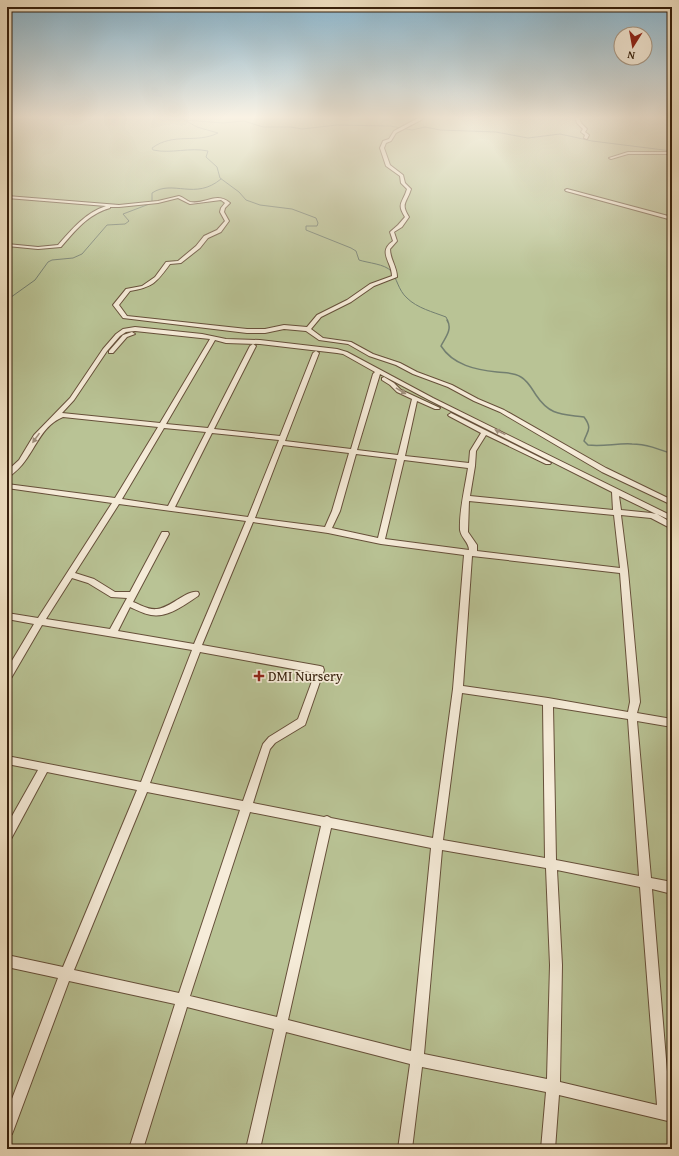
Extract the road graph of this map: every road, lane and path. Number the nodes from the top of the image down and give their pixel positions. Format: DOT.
graph roads {
  1 [pos="396,171"];
  2 [pos="567,190"];
  3 [pos="7,196"];
  4 [pos="116,206"];
  5 [pos="672,220"];
  6 [pos="7,245"];
  7 [pos="308,329"];
  8 [pos="212,340"];
  9 [pos="253,346"];
  10 [pos="316,353"];
  11 [pos="366,367"];
  12 [pos="378,373"];
  13 [pos="415,398"];
  14 [pos="453,413"];
  15 [pos="62,415"];
  16 [pos="54,419"];
  17 [pos="161,425"];
  18 [pos="210,431"];
  19 [pos="485,432"];
  20 [pos="281,440"];
  21 [pos="354,452"];
  22 [pos="400,457"];
  23 [pos="472,466"];
  24 [pos="7,476"];
  25 [pos="7,486"];
  26 [pos="615,493"];
  27 [pos="466,498"];
  28 [pos="117,501"];
  29 [pos="672,503"];
  30 [pos="170,509"];
  31 [pos="618,514"];
  32 [pos="654,516"];
  33 [pos="251,519"];
  34 [pos="672,519"];
  35 [pos="672,526"];
  36 [pos="328,530"];
  37 [pos="165,534"];
  38 [pos="381,541"];
  39 [pos="470,553"];
  40 [pos="624,571"];
  41 [pos="70,575"];
  42 [pos="194,594"];
  43 [pos="129,599"];
  44 [pos="7,616"];
  45 [pos="40,621"];
  46 [pos="112,633"];
  47 [pos="197,648"];
  48 [pos="7,677"];
  49 [pos="458,690"];
  50 [pos="548,702"];
  51 [pos="632,716"];
  52 [pos="672,723"];
  53 [pos="7,760"];
  54 [pos="45,767"];
  55 [pos="144,786"];
  56 [pos="247,806"];
  57 [pos="327,821"];
  58 [pos="7,835"];
  59 [pos="437,844"];
  60 [pos="551,864"];
  61 [pos="645,883"];
  62 [pos="672,888"];
  63 [pos="7,961"];
  64 [pos="66,974"];
  65 [pos="183,1000"];
  66 [pos="281,1025"];
  67 [pos="417,1059"];
  68 [pos="553,1087"];
  69 [pos="668,1114"];
  70 [pos="7,1129"];
  71 [pos="136,1149"];
  72 [pos="253,1149"];
  73 [pos="405,1149"];
  74 [pos="548,1149"];
  1 -- 7 [label="street"];
  2 -- 5 [label="street"];
  3 -- 4 [label="street"];
  4 -- 6 [label="street"];
  4 -- 7 [label="street"];
  7 -- 29 [label="street"];
  8 -- 9 [label="street"];
  8 -- 11 [label="street"];
  8 -- 15 [label="street"];
  8 -- 16 [label="street"];
  8 -- 17 [label="street"];
  9 -- 10 [label="street"];
  9 -- 18 [label="street"];
  10 -- 11 [label="street"];
  10 -- 20 [label="street"];
  11 -- 12 [label="street"];
  12 -- 13 [label="street, one-way"];
  12 -- 14 [label="street"];
  12 -- 21 [label="street"];
  13 -- 14 [label="street"];
  13 -- 22 [label="street"];
  14 -- 19 [label="street"];
  26 -- 14 [label="street, one-way"];
  15 -- 16 [label="street"];
  15 -- 17 [label="street"];
  16 -- 24 [label="street, one-way"];
  17 -- 18 [label="street"];
  17 -- 28 [label="street"];
  18 -- 20 [label="street"];
  18 -- 30 [label="street"];
  19 -- 23 [label="street"];
  19 -- 26 [label="street"];
  20 -- 21 [label="street"];
  20 -- 33 [label="street"];
  21 -- 22 [label="street"];
  21 -- 36 [label="street"];
  22 -- 23 [label="street"];
  22 -- 38 [label="street"];
  23 -- 27 [label="street"];
  25 -- 28 [label="street"];
  26 -- 31 [label="street"];
  26 -- 32 [label="street"];
  26 -- 34 [label="street"];
  27 -- 31 [label="street"];
  27 -- 39 [label="street"];
  28 -- 30 [label="street"];
  28 -- 41 [label="street"];
  30 -- 33 [label="street"];
  31 -- 32 [label="street"];
  31 -- 40 [label="street"];
  32 -- 35 [label="street"];
  33 -- 36 [label="street"];
  33 -- 47 [label="street"];
  36 -- 38 [label="street"];
  37 -- 43 [label="street"];
  38 -- 39 [label="street"];
  39 -- 40 [label="street"];
  39 -- 49 [label="street"];
  40 -- 51 [label="street"];
  41 -- 43 [label="street"];
  41 -- 45 [label="street"];
  42 -- 43 [label="street"];
  43 -- 46 [label="street"];
  44 -- 45 [label="street"];
  45 -- 46 [label="street"];
  45 -- 48 [label="street"];
  46 -- 47 [label="street"];
  47 -- 55 [label="street"];
  47 -- 56 [label="street"];
  49 -- 50 [label="street"];
  49 -- 59 [label="street"];
  50 -- 51 [label="street"];
  50 -- 60 [label="street"];
  51 -- 52 [label="street"];
  51 -- 61 [label="street"];
  53 -- 54 [label="street"];
  54 -- 55 [label="street"];
  54 -- 58 [label="street"];
  55 -- 56 [label="street"];
  55 -- 64 [label="street"];
  56 -- 57 [label="street"];
  56 -- 65 [label="street"];
  57 -- 59 [label="street"];
  57 -- 66 [label="street"];
  59 -- 60 [label="street"];
  59 -- 67 [label="street"];
  60 -- 61 [label="street"];
  60 -- 68 [label="street"];
  61 -- 62 [label="street"];
  61 -- 69 [label="street"];
  63 -- 64 [label="street"];
  64 -- 65 [label="street"];
  64 -- 70 [label="street"];
  65 -- 66 [label="street"];
  65 -- 71 [label="street"];
  66 -- 67 [label="street"];
  66 -- 72 [label="street"];
  67 -- 68 [label="street"];
  67 -- 73 [label="street"];
  68 -- 69 [label="street"];
  68 -- 74 [label="street"];
}
